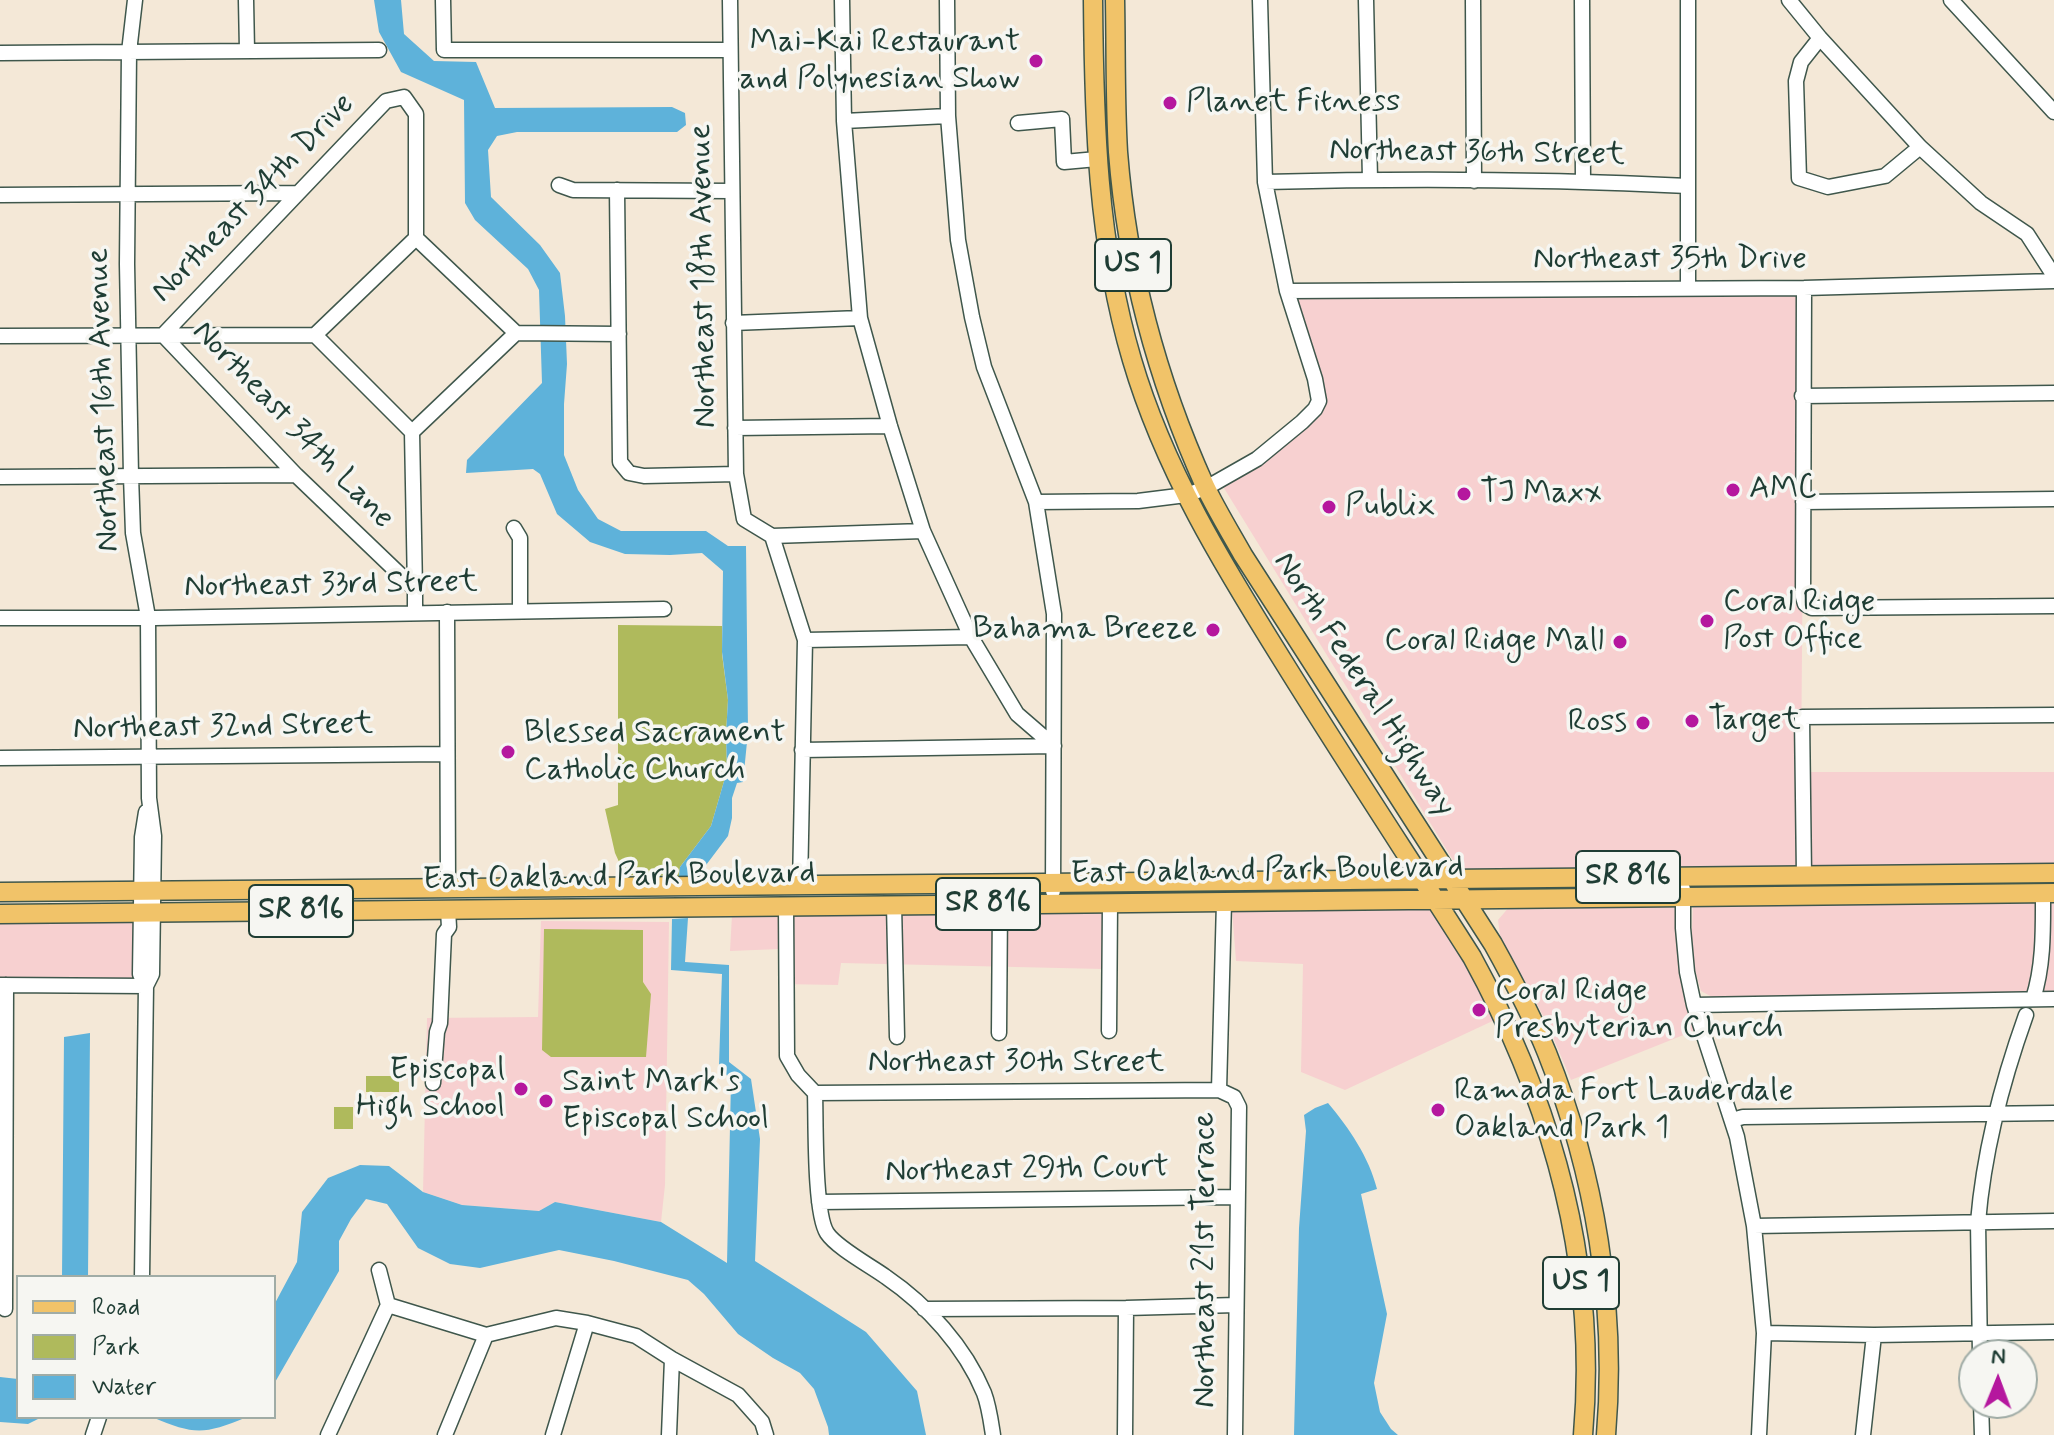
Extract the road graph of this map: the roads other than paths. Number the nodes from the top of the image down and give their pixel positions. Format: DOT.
graph roads {
  1 [pos="135,0"];
  2 [pos="246,0"];
  3 [pos="443,0"];
  4 [pos="730,0"];
  5 [pos="842,0"];
  6 [pos="947,0"];
  7 [pos="1093,0"];
  8 [pos="1115,0"];
  9 [pos="1260,0"];
  10 [pos="1366,0"];
  11 [pos="1473,0"];
  12 [pos="1582,0"];
  13 [pos="1688,0"];
  14 [pos="1789,0"];
  15 [pos="1951,0"];
  16 [pos="1820,38"];
  17 [pos="247,50"];
  18 [pos="379,50"];
  19 [pos="730,50"];
  20 [pos="129,52"];
  21 [pos="0,53"];
  22 [pos="2054,112"];
  23 [pos="948,116"];
  24 [pos="844,121"];
  25 [pos="1018,123"];
  26 [pos="1920,147"];
  27 [pos="1097,159"];
  28 [pos="1370,179"];
  29 [pos="1474,181"];
  30 [pos="1583,181"];
  31 [pos="1265,182"];
  32 [pos="559,185"];
  33 [pos="1688,186"];
  34 [pos="1122,189"];
  35 [pos="617,190"];
  36 [pos="732,191"];
  37 [pos="297,193"];
  38 [pos="127,194"];
  39 [pos="0,195"];
  40 [pos="416,238"];
  41 [pos="2054,278"];
  42 [pos="1688,288"];
  43 [pos="1804,288"];
  44 [pos="1287,291"];
  45 [pos="860,318"];
  46 [pos="733,323"];
  47 [pos="516,333"];
  48 [pos="619,334"];
  49 [pos="130,335"];
  50 [pos="163,335"];
  51 [pos="315,335"];
  52 [pos="0,336"];
  53 [pos="2054,393"];
  54 [pos="1802,396"];
  55 [pos="890,426"];
  56 [pos="735,428"];
  57 [pos="412,432"];
  58 [pos="736,474"];
  59 [pos="296,475"];
  60 [pos="131,476"];
  61 [pos="0,477"];
  62 [pos="1206,488"];
  63 [pos="1186,495"];
  64 [pos="2054,499"];
  65 [pos="1036,502"];
  66 [pos="1803,502"];
  67 [pos="514,528"];
  68 [pos="923,531"];
  69 [pos="772,536"];
  70 [pos="415,589"];
  71 [pos="2054,606"];
  72 [pos="664,609"];
  73 [pos="520,611"];
  74 [pos="415,612"];
  75 [pos="447,612"];
  76 [pos="148,617"];
  77 [pos="0,618"];
  78 [pos="971,637"];
  79 [pos="805,640"];
  80 [pos="1292,676"];
  81 [pos="1330,690"];
  82 [pos="1308,701"];
  83 [pos="2054,715"];
  84 [pos="1363,741"];
  85 [pos="1054,746"];
  86 [pos="802,750"];
  87 [pos="447,754"];
  88 [pos="149,757"];
  89 [pos="0,758"];
  90 [pos="2054,873"];
  91 [pos="1804,876"];
  92 [pos="1831,876"];
  93 [pos="1421,879"];
  94 [pos="1253,880"];
  95 [pos="1452,880"];
  96 [pos="1053,882"];
  97 [pos="715,886"];
  98 [pos="800,886"];
  99 [pos="1683,886"];
  100 [pos="448,887"];
  101 [pos="470,887"];
  102 [pos="148,890"];
  103 [pos="0,892"];
  104 [pos="2048,893"];
  105 [pos="1816,895"];
  106 [pos="1787,896"];
  107 [pos="1507,899"];
  108 [pos="1466,900"];
  109 [pos="1436,901"];
  110 [pos="1230,902"];
  111 [pos="1000,904"];
  112 [pos="1053,904"];
  113 [pos="1110,904"];
  114 [pos="894,905"];
  115 [pos="786,906"];
  116 [pos="705,907"];
  117 [pos="425,910"];
  118 [pos="147,913"];
  119 [pos="0,914"];
  120 [pos="449,918"];
  121 [pos="1493,944"];
  122 [pos="3,985"];
  123 [pos="146,986"];
  124 [pos="2033,999"];
  125 [pos="2054,999"];
  126 [pos="1694,1005"];
  127 [pos="2026,1015"];
  128 [pos="1109,1031"];
  129 [pos="999,1033"];
  130 [pos="897,1037"];
  131 [pos="433,1083"];
  132 [pos="1219,1090"];
  133 [pos="815,1093"];
  134 [pos="2054,1113"];
  135 [pos="1995,1114"];
  136 [pos="1732,1120"];
  137 [pos="1550,1135"];
  138 [pos="1581,1157"];
  139 [pos="1236,1197"];
  140 [pos="819,1202"];
  141 [pos="2054,1221"];
  142 [pos="1978,1222"];
  143 [pos="1754,1226"];
  144 [pos="379,1270"];
  145 [pos="142,1275"];
  146 [pos="388,1305"];
  147 [pos="1236,1305"];
  148 [pos="1126,1308"];
  149 [pos="5,1309"];
  150 [pos="924,1309"];
  151 [pos="587,1323"];
  152 [pos="2054,1332"];
  153 [pos="1764,1333"];
  154 [pos="1980,1333"];
  155 [pos="486,1335"];
  156 [pos="1874,1335"];
  157 [pos="1980,1339"];
  158 [pos="672,1359"];
  159 [pos="328,1435"];
  160 [pos="445,1435"];
  161 [pos="553,1435"];
  162 [pos="669,1435"];
  163 [pos="766,1435"];
  164 [pos="993,1435"];
  165 [pos="1125,1435"];
  166 [pos="1235,1435"];
  167 [pos="1583,1435"];
  168 [pos="1606,1435"];
  169 [pos="1759,1435"];
  170 [pos="1863,1435"];
  1 -- 20 [label="street, Northeast 16th Avenue"];
  2 -- 17 [label="street"];
  3 -- 19 [label="street"];
  4 -- 19 [label="street, Northeast 18th Avenue"];
  5 -- 24 [label="street"];
  6 -- 23 [label="street"];
  7 -- 27 [label="main road, North Federal Highway / US 1"];
  8 -- 34 [label="main road, North Federal Highway / US 1"];
  9 -- 31 [label="street"];
  10 -- 28 [label="street"];
  11 -- 29 [label="street"];
  12 -- 30 [label="street"];
  13 -- 33 [label="street"];
  14 -- 16 [label="street"];
  15 -- 22 [label="street"];
  16 -- 26 [label="street"];
  16 -- 26 [label="street"];
  17 -- 18 [label="street"];
  17 -- 20 [label="street"];
  19 -- 36 [label="street, Northeast 18th Avenue"];
  20 -- 21 [label="street"];
  20 -- 38 [label="street, Northeast 16th Avenue"];
  23 -- 24 [label="street"];
  23 -- 65 [label="street"];
  24 -- 45 [label="street"];
  25 -- 27 [label="street"];
  26 -- 41 [label="street"];
  27 -- 34 [label="main road"];
  27 -- 63 [label="main road, North Federal Highway / US 1"];
  28 -- 29 [label="street, Northeast 36th Street"];
  28 -- 31 [label="street, Northeast 36th Street"];
  29 -- 30 [label="street, Northeast 36th Street"];
  30 -- 33 [label="street, Northeast 36th Street"];
  31 -- 44 [label="street"];
  32 -- 35 [label="street"];
  33 -- 42 [label="street"];
  34 -- 62 [label="main road, North Federal Highway / US 1"];
  35 -- 36 [label="street"];
  35 -- 48 [label="street"];
  36 -- 46 [label="street, Northeast 18th Avenue"];
  37 -- 38 [label="street"];
  37 -- 40 [label="street, Northeast 34th Drive"];
  37 -- 50 [label="street, Northeast 34th Drive"];
  38 -- 39 [label="street"];
  38 -- 49 [label="street, Northeast 16th Avenue"];
  40 -- 47 [label="street"];
  40 -- 51 [label="street"];
  41 -- 43 [label="street, Northeast 35th Drive"];
  42 -- 43 [label="street, Northeast 35th Drive"];
  42 -- 44 [label="street, Northeast 35th Drive"];
  43 -- 54 [label="street"];
  44 -- 62 [label="street"];
  45 -- 46 [label="street"];
  45 -- 55 [label="street"];
  46 -- 56 [label="street, Northeast 18th Avenue"];
  47 -- 48 [label="street"];
  47 -- 57 [label="street"];
  48 -- 58 [label="street"];
  49 -- 50 [label="street"];
  49 -- 52 [label="street"];
  49 -- 60 [label="street, Northeast 16th Avenue"];
  50 -- 51 [label="street"];
  50 -- 59 [label="street, Northeast 34th Lane"];
  51 -- 57 [label="street"];
  53 -- 54 [label="street"];
  54 -- 66 [label="street"];
  55 -- 56 [label="street"];
  55 -- 68 [label="street"];
  56 -- 58 [label="street, Northeast 18th Avenue"];
  57 -- 70 [label="street"];
  58 -- 69 [label="street, Northeast 18th Avenue"];
  59 -- 60 [label="street"];
  59 -- 70 [label="street, Northeast 34th Lane"];
  60 -- 61 [label="street"];
  60 -- 76 [label="street, Northeast 16th Avenue"];
  62 -- 63 [label="street"];
  62 -- 81 [label="main road, North Federal Highway / US 1"];
  63 -- 65 [label="street"];
  63 -- 80 [label="main road, North Federal Highway / US 1"];
  64 -- 66 [label="street"];
  65 -- 85 [label="street"];
  66 -- 71 [label="street"];
  67 -- 73 [label="street"];
  68 -- 69 [label="street"];
  68 -- 78 [label="street"];
  69 -- 79 [label="street"];
  70 -- 74 [label="street"];
  72 -- 73 [label="street, Northeast 33rd Street"];
  73 -- 75 [label="street, Northeast 33rd Street"];
  74 -- 75 [label="street, Northeast 33rd Street"];
  74 -- 76 [label="street, Northeast 33rd Street"];
  75 -- 87 [label="street"];
  76 -- 77 [label="street, Northeast 33rd Street"];
  76 -- 88 [label="street, Northeast 16th Avenue"];
  78 -- 79 [label="street"];
  78 -- 85 [label="street"];
  79 -- 86 [label="street"];
  80 -- 81 [label="main road"];
  80 -- 82 [label="main road, North Federal Highway / US 1"];
  81 -- 84 [label="main road, North Federal Highway / US 1"];
  82 -- 84 [label="main road"];
  82 -- 93 [label="main road, North Federal Highway / US 1"];
  83 -- 91 [label="street"];
  84 -- 95 [label="main road, North Federal Highway / US 1"];
  85 -- 86 [label="street"];
  85 -- 96 [label="street"];
  86 -- 98 [label="street"];
  87 -- 88 [label="street, Northeast 32nd Street"];
  87 -- 100 [label="street"];
  88 -- 89 [label="street, Northeast 32nd Street"];
  88 -- 102 [label="street, Northeast 16th Avenue"];
  90 -- 92 [label="main road, East Oakland Park Boulevard / SR 816"];
  91 -- 92 [label="main road, East Oakland Park Boulevard / SR 816"];
  91 -- 99 [label="main road, East Oakland Park Boulevard / SR 816"];
  91 -- 106 [label="main road"];
  92 -- 105 [label="main road"];
  93 -- 94 [label="main road, East Oakland Park Boulevard / SR 816"];
  93 -- 95 [label="main road, East Oakland Park Boulevard / SR 816"];
  93 -- 109 [label="main road, North Federal Highway / US 1"];
  94 -- 96 [label="main road, East Oakland Park Boulevard / SR 816"];
  94 -- 110 [label="main road"];
  95 -- 99 [label="main road, East Oakland Park Boulevard / SR 816"];
  95 -- 108 [label="main road, North Federal Highway / US 1"];
  96 -- 98 [label="main road, East Oakland Park Boulevard / SR 816"];
  96 -- 112 [label="street"];
  97 -- 98 [label="main road, East Oakland Park Boulevard / SR 816"];
  97 -- 101 [label="main road, East Oakland Park Boulevard / SR 816"];
  97 -- 116 [label="main road"];
  98 -- 115 [label="main road"];
  99 -- 106 [label="main road, East Oakland Park Boulevard / SR 816"];
  99 -- 107 [label="main road, East Oakland Park Boulevard / SR 816"];
  99 -- 126 [label="street"];
  100 -- 101 [label="main road, East Oakland Park Boulevard / SR 816"];
  100 -- 102 [label="main road, East Oakland Park Boulevard / SR 816"];
  100 -- 117 [label="main road"];
  101 -- 120 [label="main road"];
  102 -- 103 [label="main road, East Oakland Park Boulevard / SR 816"];
  102 -- 118 [label="street, Northeast 16th Avenue"];
  104 -- 105 [label="main road, East Oakland Park Boulevard / SR 816"];
  104 -- 124 [label="street"];
  105 -- 106 [label="main road, East Oakland Park Boulevard / SR 816"];
  107 -- 108 [label="main road, East Oakland Park Boulevard / SR 816"];
  107 -- 121 [label="main road"];
  108 -- 109 [label="main road, East Oakland Park Boulevard / SR 816"];
  108 -- 121 [label="main road, North Federal Highway / US 1"];
  109 -- 110 [label="main road, East Oakland Park Boulevard / SR 816"];
  109 -- 137 [label="main road, North Federal Highway / US 1"];
  110 -- 113 [label="main road, East Oakland Park Boulevard / SR 816"];
  110 -- 132 [label="street, Northeast 21st Terrace"];
  111 -- 112 [label="main road, East Oakland Park Boulevard / SR 816"];
  111 -- 114 [label="main road, East Oakland Park Boulevard / SR 816"];
  111 -- 129 [label="street"];
  112 -- 113 [label="main road, East Oakland Park Boulevard / SR 816"];
  113 -- 128 [label="street"];
  114 -- 115 [label="main road, East Oakland Park Boulevard / SR 816"];
  114 -- 130 [label="street"];
  115 -- 116 [label="main road, East Oakland Park Boulevard / SR 816"];
  115 -- 133 [label="street"];
  116 -- 120 [label="main road, East Oakland Park Boulevard / SR 816"];
  117 -- 118 [label="main road, East Oakland Park Boulevard / SR 816"];
  117 -- 120 [label="main road, East Oakland Park Boulevard / SR 816"];
  118 -- 119 [label="main road, East Oakland Park Boulevard / SR 816"];
  118 -- 123 [label="street, Northeast 16th Avenue"];
  120 -- 131 [label="street"];
  121 -- 138 [label="main road, North Federal Highway / US 1"];
  122 -- 123 [label="street"];
  122 -- 149 [label="street"];
  123 -- 145 [label="street, Northeast 16th Avenue"];
  124 -- 125 [label="street"];
  124 -- 126 [label="street"];
  126 -- 136 [label="street"];
  127 -- 135 [label="street"];
  132 -- 133 [label="street, Northeast 30th Street"];
  132 -- 139 [label="street, Northeast 21st Terrace"];
  133 -- 140 [label="street"];
  134 -- 135 [label="street"];
  135 -- 136 [label="street"];
  135 -- 142 [label="street"];
  136 -- 143 [label="street"];
  137 -- 138 [label="main road"];
  137 -- 167 [label="main road, North Federal Highway / US 1"];
  138 -- 168 [label="main road, North Federal Highway / US 1"];
  139 -- 140 [label="street, Northeast 29th Court"];
  139 -- 147 [label="street, Northeast 21st Terrace"];
  140 -- 150 [label="street"];
  141 -- 142 [label="street"];
  142 -- 143 [label="street"];
  142 -- 154 [label="street"];
  143 -- 153 [label="street"];
  144 -- 146 [label="street"];
  146 -- 155 [label="street"];
  146 -- 159 [label="street"];
  147 -- 148 [label="street"];
  147 -- 166 [label="street, Northeast 21st Terrace"];
  148 -- 150 [label="street"];
  148 -- 165 [label="street"];
  150 -- 164 [label="street"];
  151 -- 155 [label="street"];
  151 -- 158 [label="street"];
  151 -- 161 [label="street"];
  152 -- 154 [label="street"];
  153 -- 156 [label="street"];
  153 -- 169 [label="street"];
  154 -- 156 [label="street"];
  154 -- 157 [label="street"];
  155 -- 160 [label="street"];
  156 -- 170 [label="street"];
  158 -- 162 [label="street"];
  158 -- 163 [label="street"];
}
